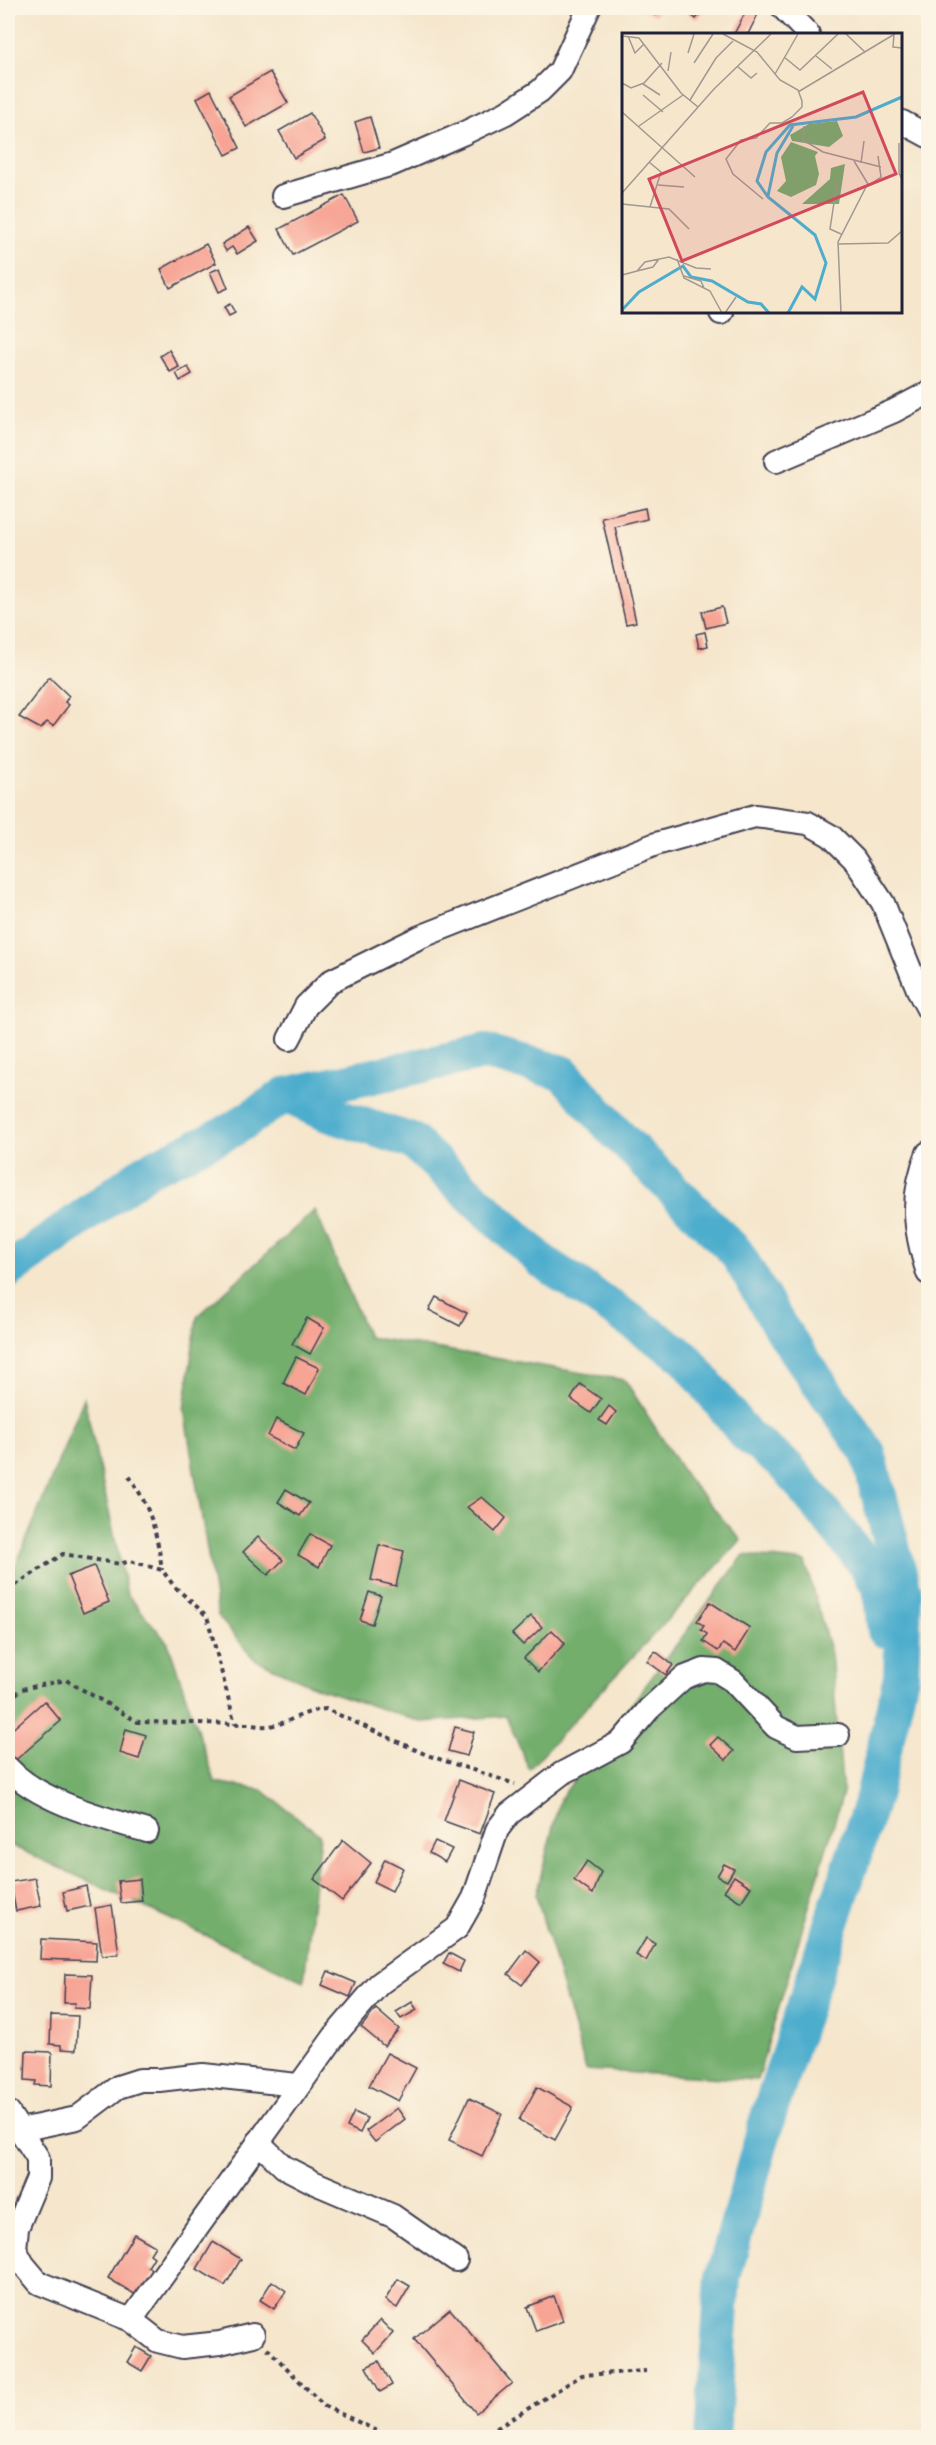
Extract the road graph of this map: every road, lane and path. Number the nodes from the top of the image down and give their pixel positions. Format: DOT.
graph roads {
  1 [pos="589,8"];
  2 [pos="783,8"];
  3 [pos="807,33"];
  4 [pos="903,123"];
  5 [pos="928,136"];
  6 [pos="284,196"];
  7 [pos="928,393"];
  8 [pos="776,461"];
  9 [pos="928,1008"];
  10 [pos="289,1039"];
  11 [pos="928,1153"];
  12 [pos="928,1273"];
  13 [pos="129,1476"];
  14 [pos="162,1570"];
  15 [pos="8,1590"];
  16 [pos="8,1700"];
  17 [pos="236,1724"];
  18 [pos="838,1735"];
  19 [pos="8,1768"];
  20 [pos="536,1791"];
  21 [pos="147,1831"];
  22 [pos="297,2085"];
  23 [pos="8,2112"];
  24 [pos="20,2130"];
  25 [pos="258,2142"];
  26 [pos="456,2260"];
  27 [pos="131,2320"];
  28 [pos="253,2335"];
  29 [pos="646,2371"];
  30 [pos="436,2438"];
  31 [pos="481,2438"];
  1 -- 6 [label="street"];
  2 -- 3 [label="street"];
  4 -- 5 [label="street"];
  7 -- 8 [label="street"];
  9 -- 10 [label="street"];
  11 -- 12 [label="street"];
  13 -- 14 [label="path"];
  14 -- 15 [label="path"];
  14 -- 17 [label="path"];
  16 -- 17 [label="path"];
  17 -- 20 [label="path"];
  18 -- 20 [label="street"];
  19 -- 21 [label="street"];
  20 -- 22 [label="street"];
  22 -- 24 [label="street"];
  22 -- 25 [label="street"];
  23 -- 24 [label="street"];
  24 -- 27 [label="street"];
  25 -- 26 [label="street"];
  25 -- 27 [label="street"];
  27 -- 28 [label="street"];
  28 -- 30 [label="path"];
  29 -- 31 [label="path"];
}
